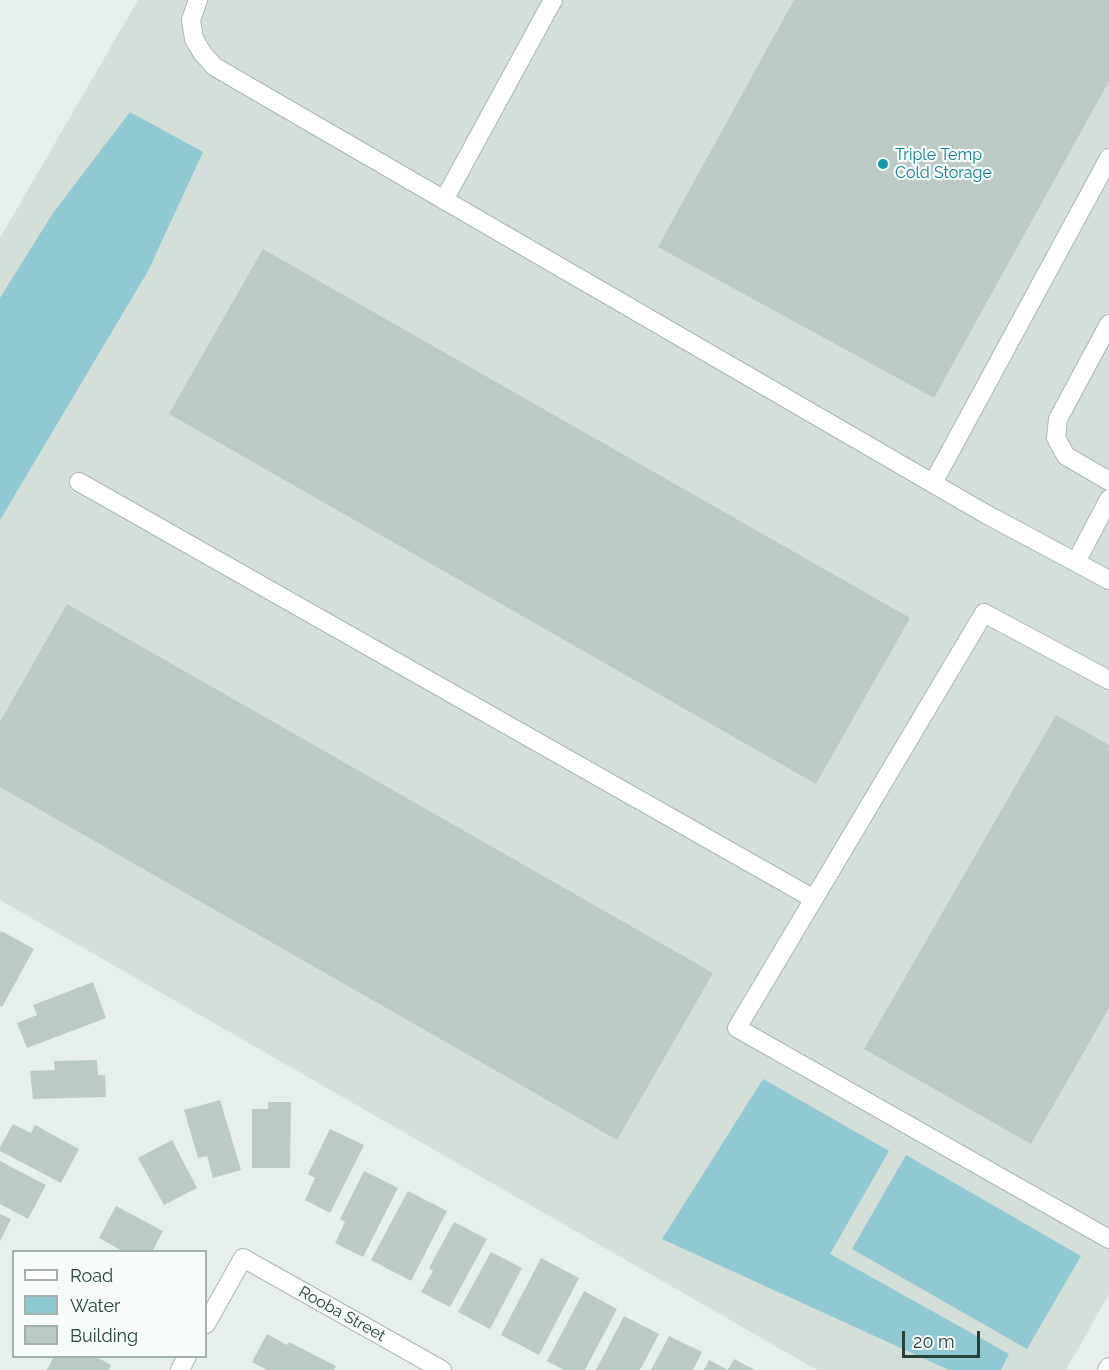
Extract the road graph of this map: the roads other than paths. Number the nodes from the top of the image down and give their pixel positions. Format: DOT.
graph roads {
  1 [pos="198,0"];
  2 [pos="553,0"];
  3 [pos="1109,158"];
  4 [pos="444,200"];
  5 [pos="1109,324"];
  6 [pos="1109,481"];
  7 [pos="79,482"];
  8 [pos="933,483"];
  9 [pos="1109,499"];
  10 [pos="1076,562"];
  11 [pos="1109,580"];
  12 [pos="1109,680"];
  13 [pos="814,898"];
  14 [pos="1109,1239"];
  15 [pos="207,1322"];
  16 [pos="442,1370"];
  1 -- 4 [label="street"];
  2 -- 4 [label="street"];
  3 -- 8 [label="street"];
  4 -- 8 [label="street"];
  5 -- 6 [label="street"];
  7 -- 13 [label="street"];
  8 -- 10 [label="street"];
  9 -- 10 [label="street"];
  10 -- 11 [label="street"];
  12 -- 13 [label="street"];
  13 -- 14 [label="street"];
  15 -- 16 [label="street, Rooba Street"];
}
